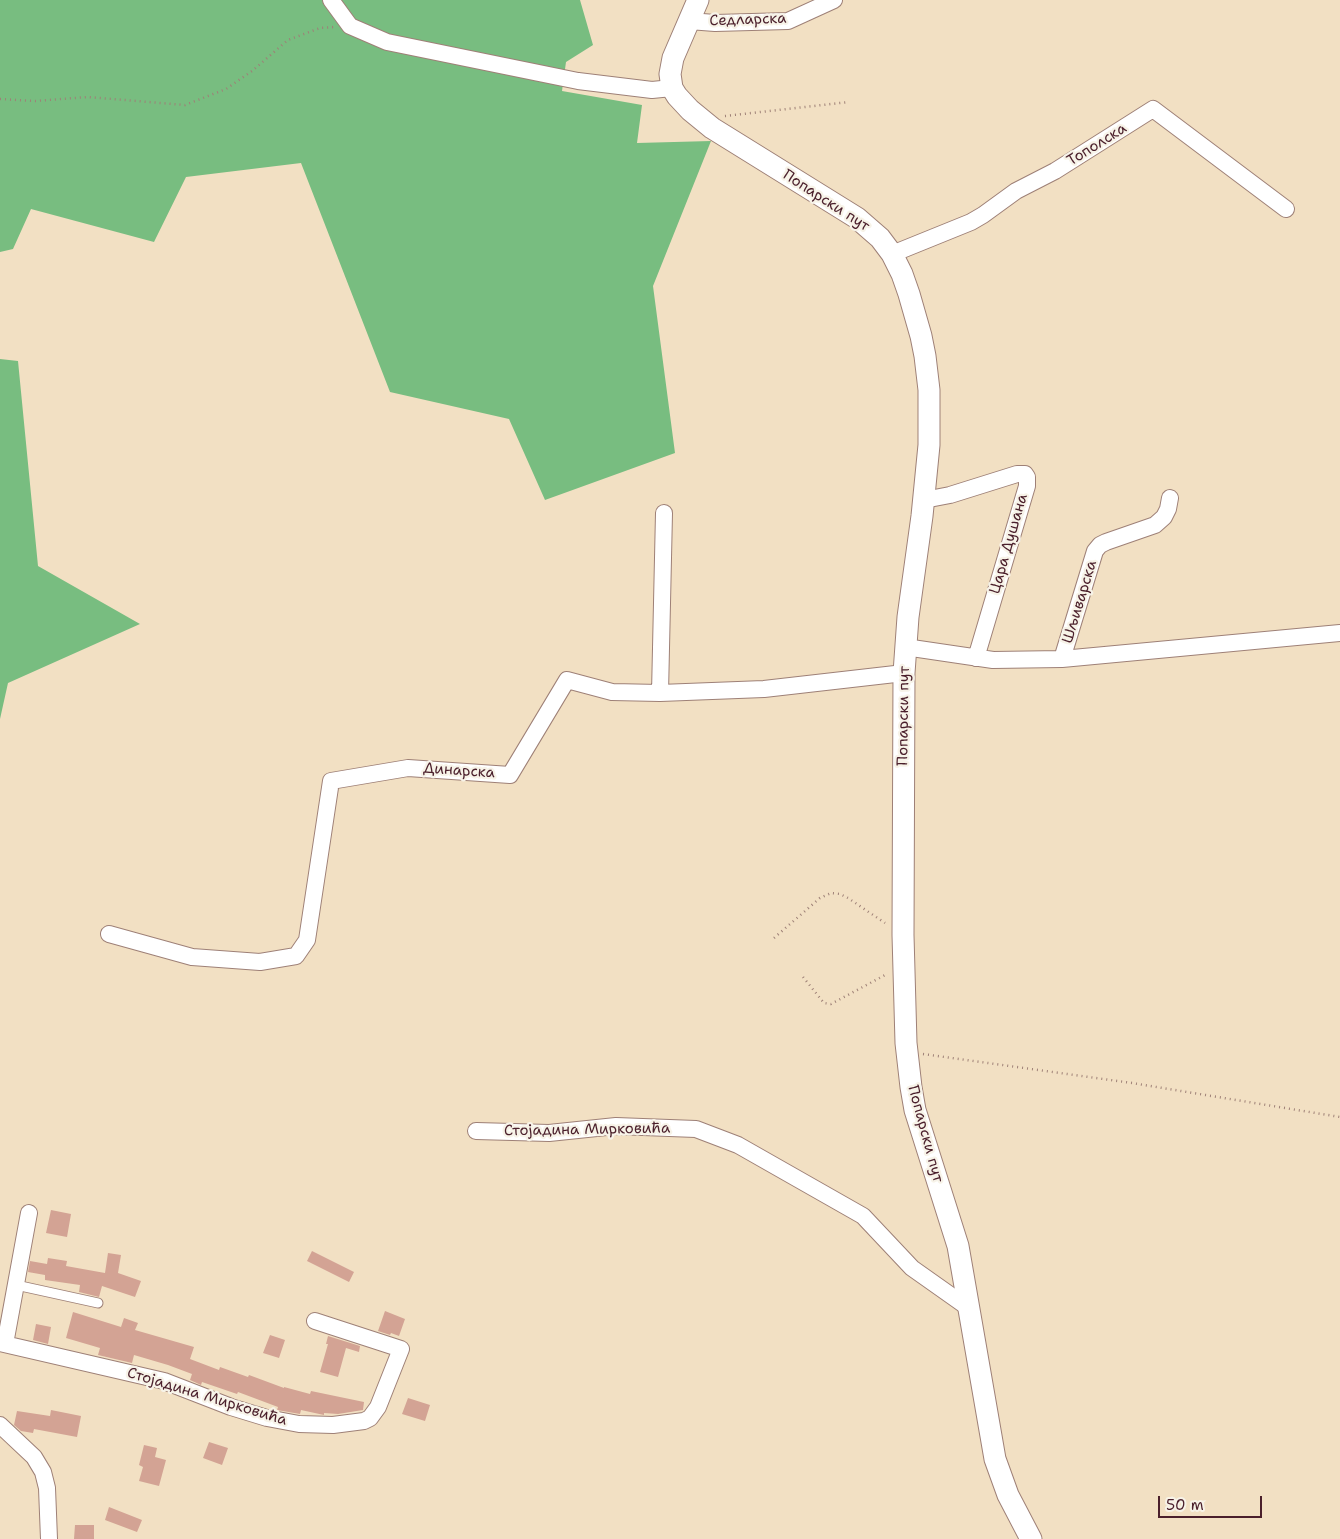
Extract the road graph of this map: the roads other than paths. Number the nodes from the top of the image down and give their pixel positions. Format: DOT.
graph roads {
  1 [pos="331,0"];
  2 [pos="698,0"];
  3 [pos="834,0"];
  4 [pos="689,21"];
  5 [pos="672,88"];
  6 [pos="1286,208"];
  7 [pos="892,254"];
  8 [pos="1170,498"];
  9 [pos="924,500"];
  10 [pos="664,512"];
  11 [pos="1340,633"];
  12 [pos="905,647"];
  13 [pos="976,658"];
  14 [pos="1062,659"];
  15 [pos="904,673"];
  16 [pos="660,692"];
  17 [pos="109,934"];
  18 [pos="476,1131"];
  19 [pos="29,1213"];
  20 [pos="16,1285"];
  21 [pos="98,1303"];
  22 [pos="970,1309"];
  23 [pos="315,1321"];
  24 [pos="2,1343"];
  25 [pos="0,1425"];
  26 [pos="49,1539"];
  27 [pos="1031,1539"];
  1 -- 5 [label="street"];
  2 -- 4 [label="street"];
  3 -- 4 [label="street, Седларска"];
  4 -- 5 [label="street"];
  5 -- 7 [label="street, Попарски пут"];
  6 -- 7 [label="street, Тополска"];
  7 -- 9 [label="street, Попарски пут"];
  8 -- 14 [label="street, Шљиварска"];
  9 -- 12 [label="street, Попарски пут"];
  9 -- 13 [label="street, Цара Душана"];
  10 -- 16 [label="street"];
  11 -- 14 [label="street"];
  12 -- 13 [label="street"];
  12 -- 15 [label="street, Попарски пут"];
  13 -- 14 [label="street"];
  15 -- 16 [label="street, Динарска"];
  15 -- 22 [label="street, Попарски пут"];
  16 -- 17 [label="street, Динарска"];
  18 -- 22 [label="street, Стојадина Мирковића"];
  19 -- 20 [label="street"];
  20 -- 21 [label="lane"];
  20 -- 24 [label="street"];
  22 -- 27 [label="street, Попарски пут"];
  23 -- 24 [label="street, Стојадина Мирковића"];
  25 -- 26 [label="street"];
}
